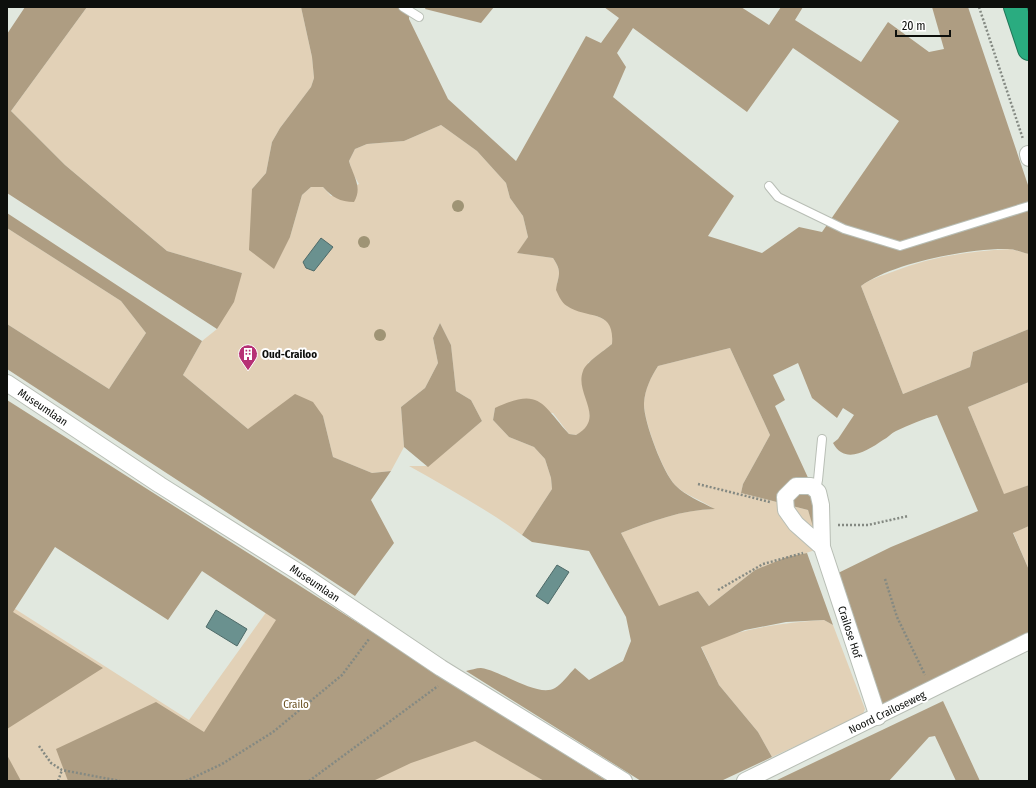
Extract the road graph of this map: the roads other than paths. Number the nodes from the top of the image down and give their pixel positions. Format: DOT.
graph roads {
  1 [pos="403,7"];
  2 [pos="1015,7"];
  3 [pos="419,17"];
  4 [pos="1029,49"];
  5 [pos="769,186"];
  6 [pos="1029,206"];
  7 [pos="7,383"];
  8 [pos="822,439"];
  9 [pos="816,490"];
  10 [pos="822,547"];
  11 [pos="1029,641"];
  12 [pos="878,717"];
  13 [pos="624,781"];
  14 [pos="745,781"];
  1 -- 3 [label="lane"];
  2 -- 4 [label="highway"];
  5 -- 6 [label="lane"];
  7 -- 13 [label="street, Museumlaan"];
  8 -- 9 [label="lane"];
  9 -- 10 [label="street, Crailose Hof"];
  9 -- 10 [label="street"];
  10 -- 12 [label="street, Crailose Hof"];
  11 -- 12 [label="street, Noord Crailoseweg"];
  12 -- 14 [label="street, Noord Crailoseweg"];
}
